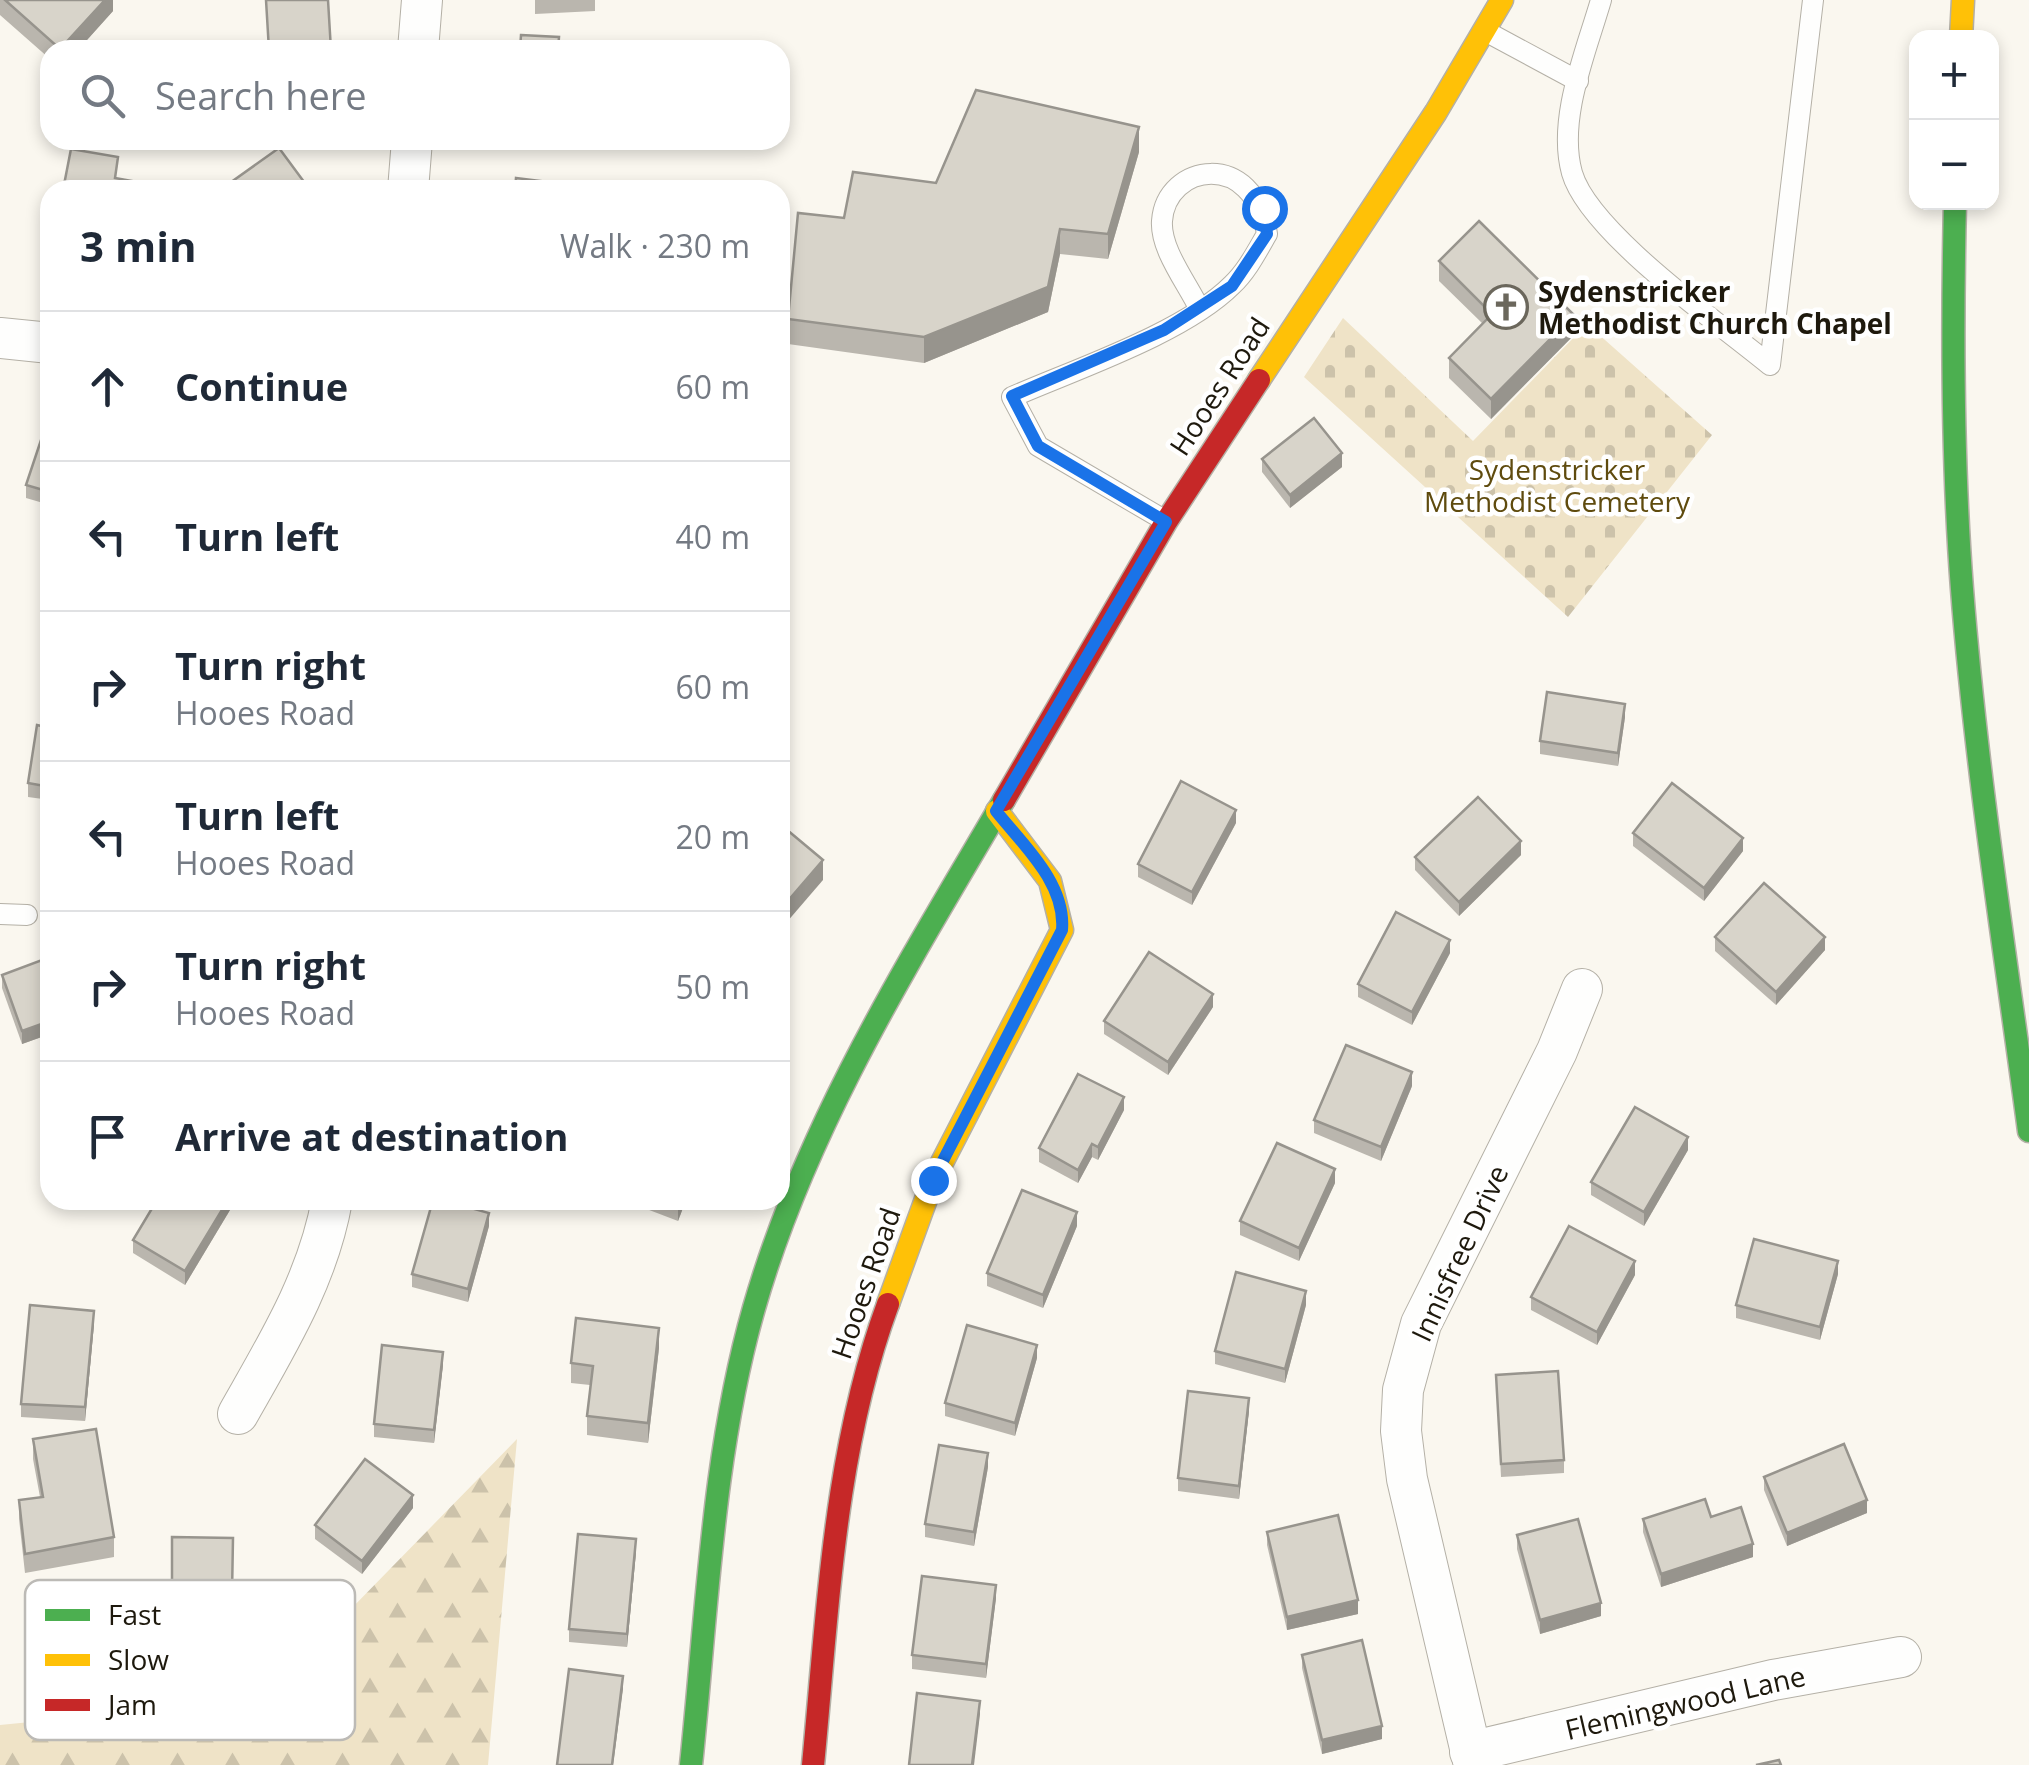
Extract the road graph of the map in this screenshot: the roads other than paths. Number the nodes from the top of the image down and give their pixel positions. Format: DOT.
graph roads {
  1 [pos="422,0"];
  2 [pos="1502,0"];
  3 [pos="1601,0"];
  4 [pos="1813,0"];
  5 [pos="1963,0"];
  6 [pos="1961,30"];
  7 [pos="1487,32"];
  8 [pos="419,40"];
  9 [pos="1578,81"];
  10 [pos="411,150"];
  11 [pos="409,180"];
  12 [pos="1955,210"];
  13 [pos="1199,308"];
  14 [pos="0,338"];
  15 [pos="40,342"];
  16 [pos="1166,522"];
  17 [pos="996,811"];
  18 [pos="0,914"];
  19 [pos="27,916"];
  20 [pos="1582,989"];
  21 [pos="2029,1131"];
  22 [pos="790,1202"];
  23 [pos="330,1210"];
  24 [pos="787,1210"];
  25 [pos="238,1414"];
  26 [pos="1901,1657"];
  27 [pos="1472,1759"];
  28 [pos="691,1765"];
  29 [pos="813,1765"];
  1 -- 8 [label="street"];
  2 -- 7 [label="main road, Hooes Road"];
  3 -- 9 [label="lane"];
  4 -- 9 [label="lane"];
  5 -- 6 [label="main road"];
  7 -- 9 [label="lane"];
  7 -- 16 [label="main road, Hooes Road"];
  10 -- 11 [label="street"];
  12 -- 21 [label="main road"];
  13 -- 13 [label="lane"];
  13 -- 16 [label="lane"];
  14 -- 15 [label="street"];
  16 -- 17 [label="main road, Hooes Road"];
  17 -- 22 [label="main road, Hooes Road"];
  17 -- 29 [label="main road, Hooes Road"];
  18 -- 19 [label="lane"];
  20 -- 27 [label="street, Innisfree Drive"];
  23 -- 25 [label="street"];
  24 -- 28 [label="main road, Hooes Road"];
  26 -- 27 [label="street, Flemingwood Lane"];
}
